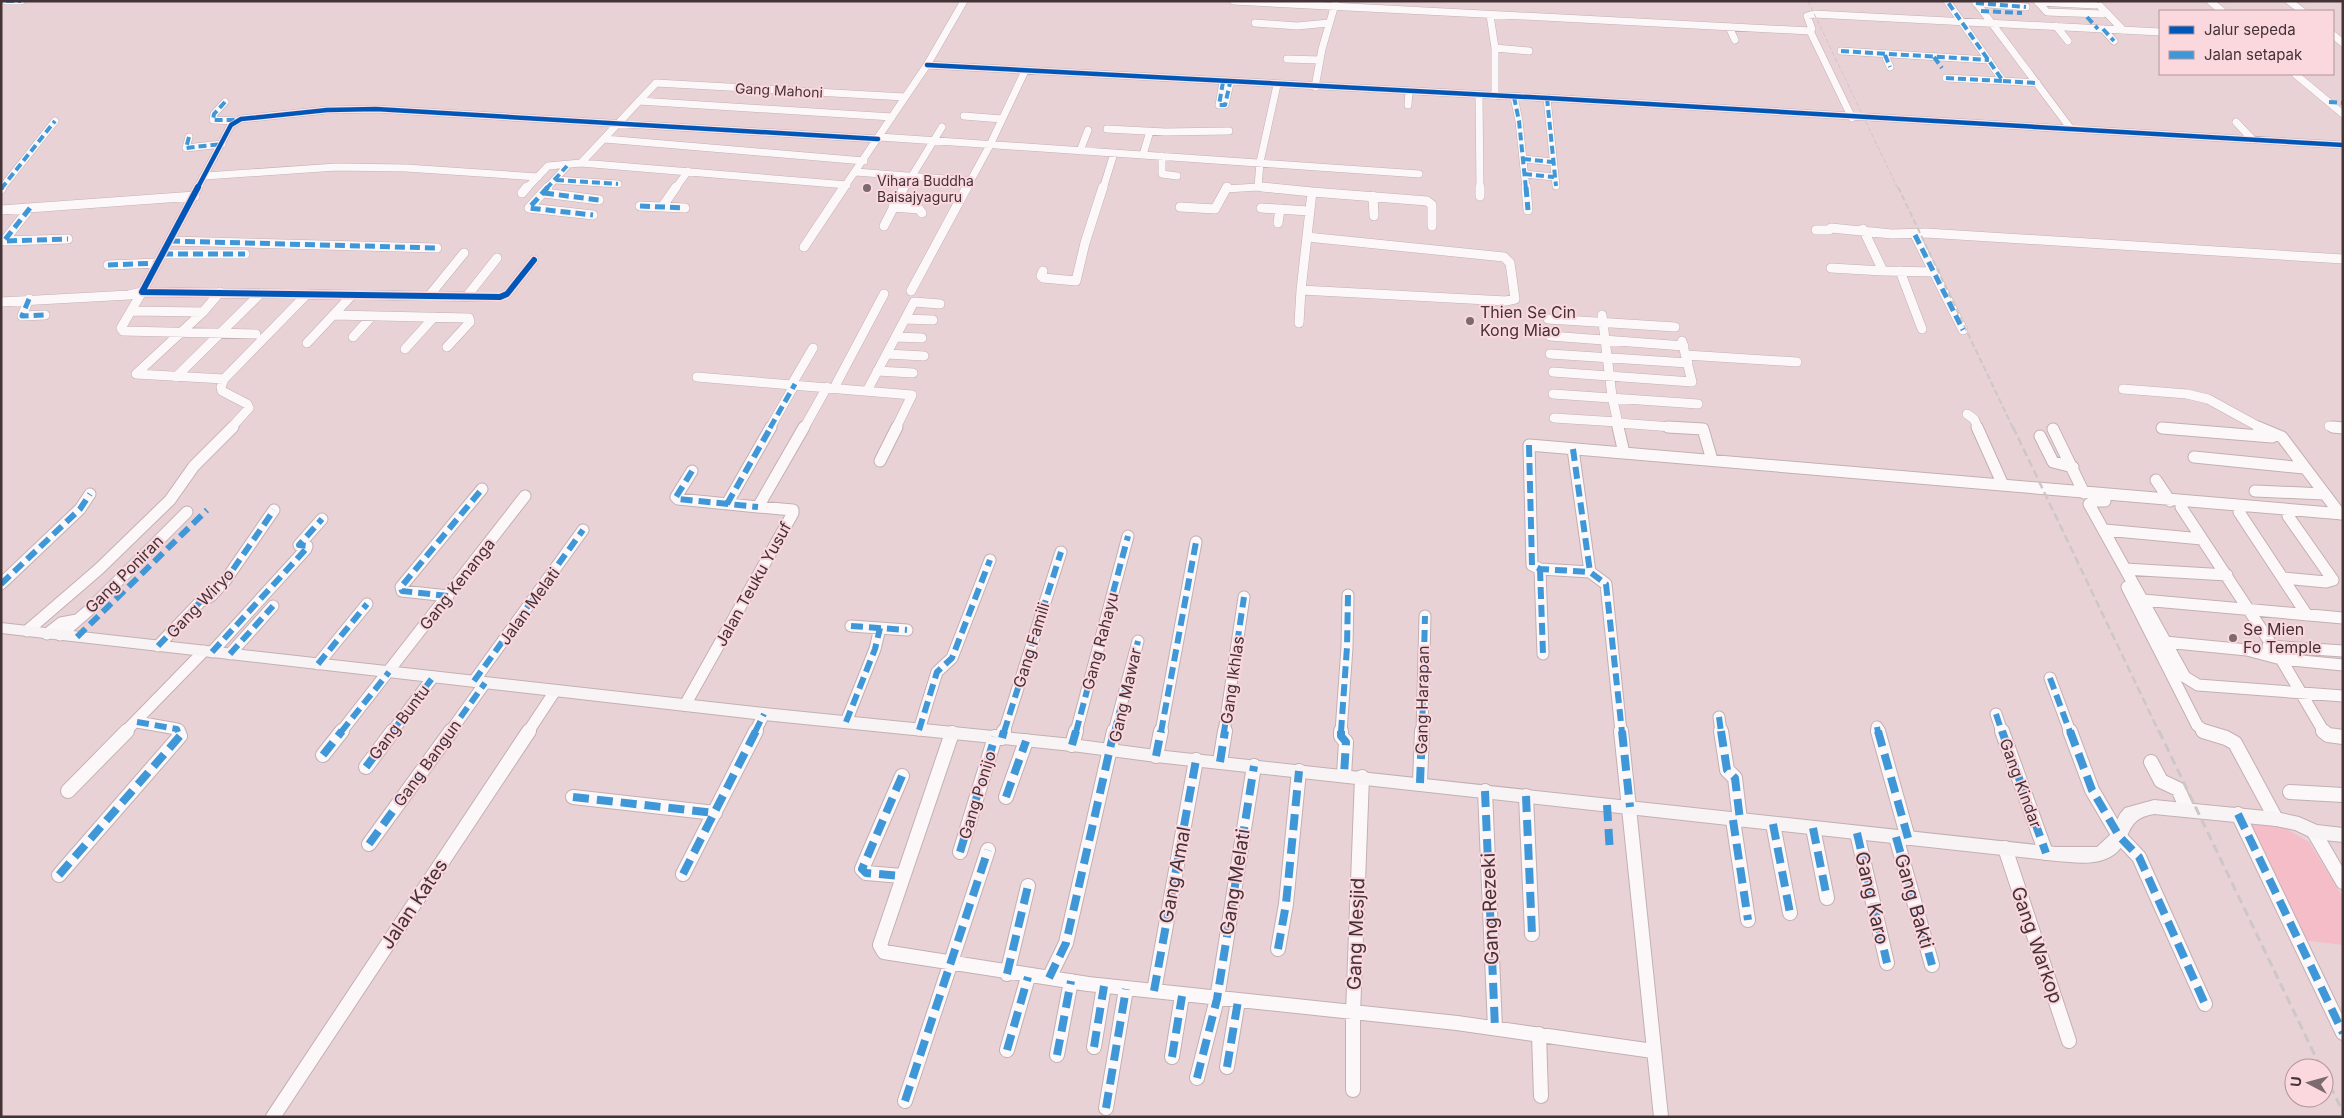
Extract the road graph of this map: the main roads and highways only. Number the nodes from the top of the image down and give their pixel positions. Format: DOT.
graph roads {
  1 [pos="1,628"];
  2 [pos="2343,835"];
  1 -- 2 [label="main road"];
}
